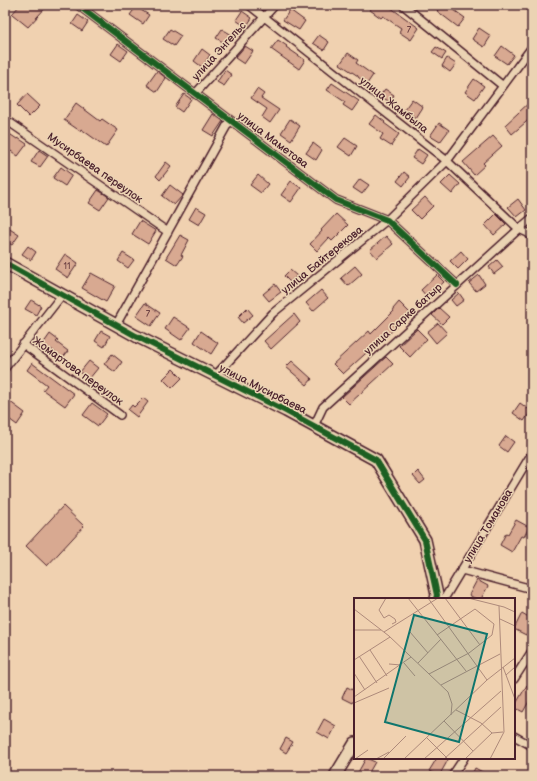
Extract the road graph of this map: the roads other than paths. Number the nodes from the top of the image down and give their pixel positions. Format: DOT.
graph roads {
  1 [pos="78,5"];
  2 [pos="249,5"];
  3 [pos="274,5"];
  4 [pos="404,5"];
  5 [pos="264,17"];
  6 [pos="532,47"];
  7 [pos="503,86"];
  8 [pos="196,94"];
  9 [pos="230,120"];
  10 [pos="9,122"];
  11 [pos="447,160"];
  12 [pos="532,218"];
  13 [pos="387,220"];
  14 [pos="519,229"];
  15 [pos="168,232"];
  16 [pos="532,237"];
  17 [pos="5,263"];
  18 [pos="457,285"];
  19 [pos="62,295"];
  20 [pos="116,325"];
  21 [pos="23,344"];
  22 [pos="5,367"];
  23 [pos="215,376"];
  24 [pos="120,415"];
  25 [pos="314,426"];
  26 [pos="532,453"];
  27 [pos="462,570"];
  28 [pos="532,589"];
  29 [pos="436,598"];
  30 [pos="445,598"];
  31 [pos="532,651"];
  32 [pos="515,677"];
  33 [pos="515,737"];
  34 [pos="354,745"];
  35 [pos="532,746"];
  36 [pos="463,759"];
  37 [pos="335,776"];
  38 [pos="452,776"];
  1 -- 8 [label="street, улица Маметова"];
  2 -- 5 [label="street, улица Жамбыла"];
  3 -- 5 [label="street, улица Энгельс"];
  4 -- 7 [label="street"];
  5 -- 8 [label="street, улица Энгельс"];
  5 -- 11 [label="street, улица Жамбыла"];
  6 -- 7 [label="street, улица Байтерекова"];
  7 -- 11 [label="street, улица Байтерекова"];
  8 -- 9 [label="street, улица Маметова"];
  9 -- 13 [label="street, улица Маметова"];
  9 -- 15 [label="street"];
  10 -- 15 [label="street, Мусирбаева переулок"];
  11 -- 13 [label="street, улица Байтерекова"];
  11 -- 14 [label="street, улица Жамбыла"];
  12 -- 14 [label="street, улица Сарке батыр"];
  13 -- 18 [label="street, улица Маметова"];
  13 -- 23 [label="street, улица Байтерекова"];
  14 -- 16 [label="street, улица Жамбыла"];
  14 -- 18 [label="street, улица Сарке батыр"];
  15 -- 20 [label="street"];
  17 -- 19 [label="street, улица Мусирбаева"];
  18 -- 25 [label="street, улица Сарке батыр"];
  19 -- 20 [label="street, улица Мусирбаева"];
  19 -- 21 [label="street"];
  20 -- 23 [label="street, улица Мусирбаева"];
  21 -- 22 [label="street"];
  21 -- 24 [label="street, Жомартова переулок"];
  23 -- 25 [label="street, улица Мусирбаева"];
  25 -- 29 [label="street, улица Мусирбаева"];
  26 -- 27 [label="street, улица Томанова"];
  27 -- 28 [label="street"];
  27 -- 30 [label="street, улица Томанова"];
  31 -- 32 [label="street"];
  33 -- 35 [label="street"];
  34 -- 37 [label="street"];
  36 -- 38 [label="street"];
}
